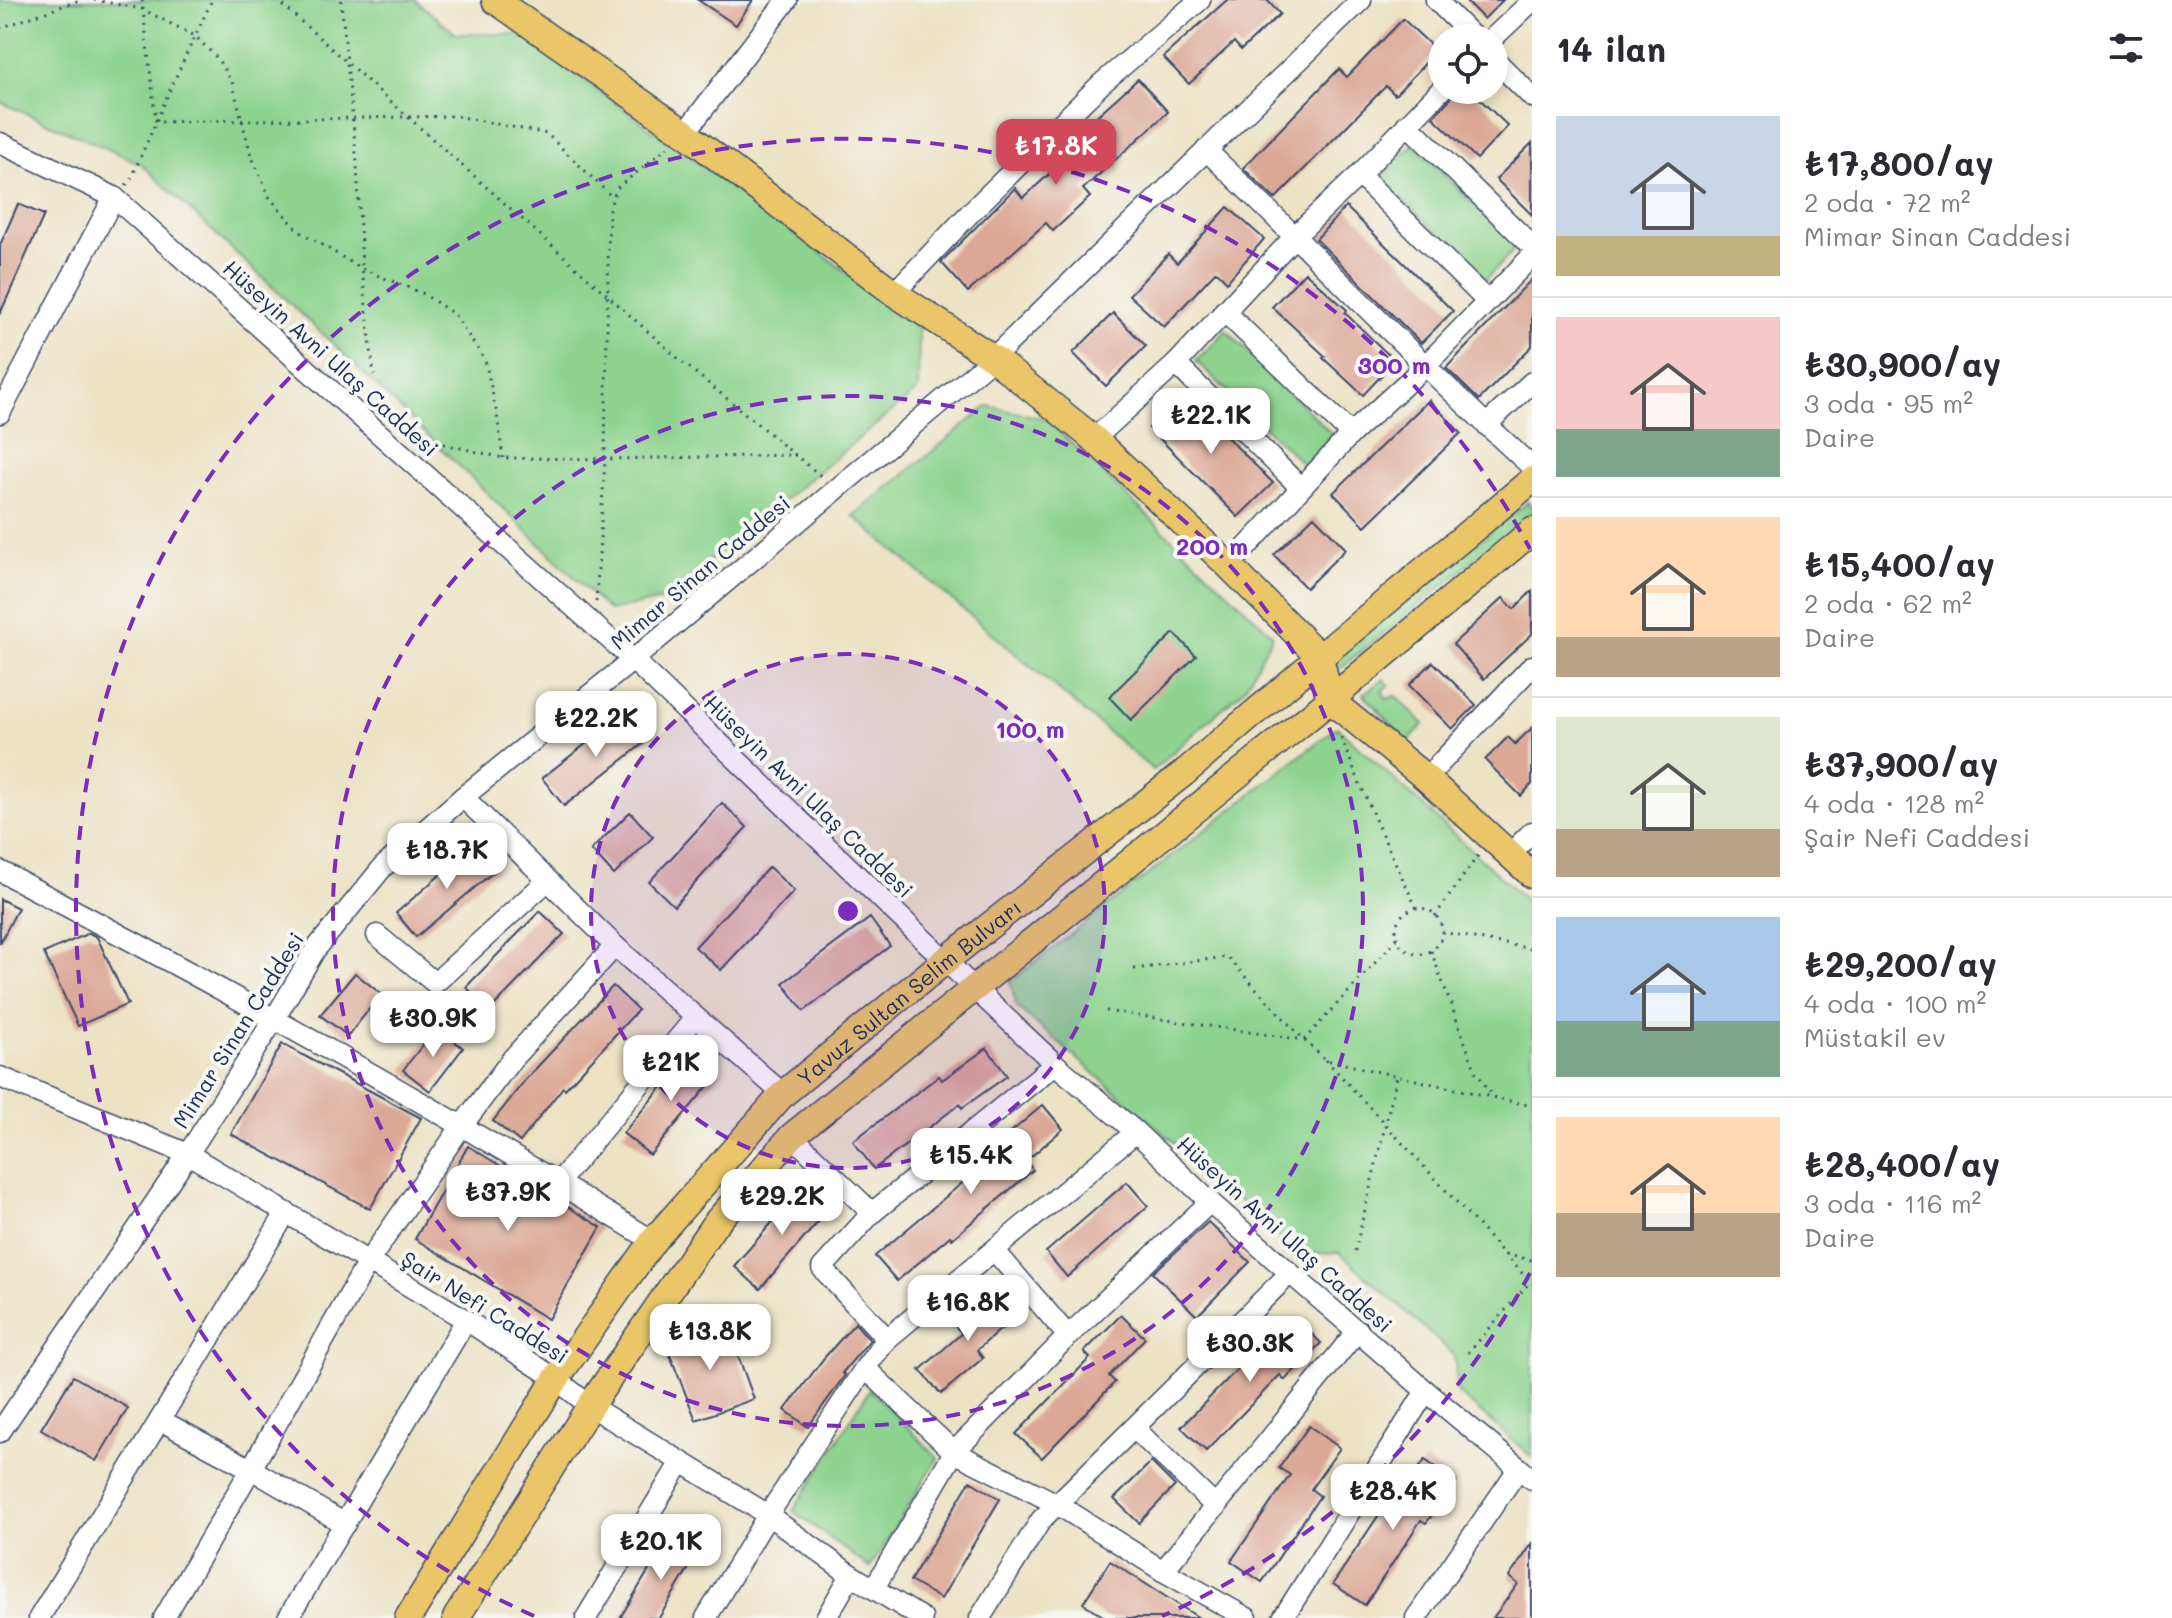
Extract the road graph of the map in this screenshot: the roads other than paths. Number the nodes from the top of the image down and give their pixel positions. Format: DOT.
graph roads {
  1 [pos="495,0"];
  2 [pos="787,0"];
  3 [pos="1200,0"];
  4 [pos="1330,0"];
  5 [pos="1361,0"];
  6 [pos="1436,0"];
  7 [pos="1532,1"];
  8 [pos="1345,15"];
  9 [pos="1460,24"];
  10 [pos="1508,24"];
  11 [pos="1508,73"];
  12 [pos="1532,97"];
  13 [pos="1428,103"];
  14 [pos="1407,124"];
  15 [pos="685,133"];
  16 [pos="0,143"];
  17 [pos="1206,150"];
  18 [pos="1359,175"];
  19 [pos="114,197"];
  20 [pos="1296,235"];
  21 [pos="1532,246"];
  22 [pos="1532,256"];
  23 [pos="894,293"];
  24 [pos="1487,301"];
  25 [pos="1224,311"];
  26 [pos="993,358"];
  27 [pos="1176,364"];
  28 [pos="1425,366"];
  29 [pos="1532,382"];
  30 [pos="1,406"];
  31 [pos="1486,425"];
  32 [pos="1351,434"];
  33 [pos="1094,439"];
  34 [pos="1532,467"];
  35 [pos="1532,480"];
  36 [pos="1300,487"];
  37 [pos="1532,531"];
  38 [pos="1229,566"];
  39 [pos="1320,657"];
  40 [pos="633,660"];
  41 [pos="1532,666"];
  42 [pos="1330,700"];
  43 [pos="1426,778"];
  44 [pos="463,797"];
  45 [pos="1532,832"];
  46 [pos="1500,845"];
  47 [pos="0,871"];
  48 [pos="1532,875"];
  49 [pos="547,881"];
  50 [pos="377,935"];
  51 [pos="615,946"];
  52 [pos="946,960"];
  53 [pos="975,989"];
  54 [pos="275,1018"];
  55 [pos="695,1018"];
  56 [pos="1055,1064"];
  57 [pos="0,1077"];
  58 [pos="783,1094"];
  59 [pos="461,1127"];
  60 [pos="1136,1132"];
  61 [pos="792,1136"];
  62 [pos="188,1154"];
  63 [pos="558,1183"];
  64 [pos="1210,1202"];
  65 [pos="286,1213"];
  66 [pos="872,1213"];
  67 [pos="653,1241"];
  68 [pos="994,1250"];
  69 [pos="368,1262"];
  70 [pos="1290,1273"];
  71 [pos="466,1320"];
  72 [pos="1358,1330"];
  73 [pos="1068,1336"];
  74 [pos="887,1339"];
  75 [pos="865,1368"];
  76 [pos="556,1379"];
  77 [pos="1426,1391"];
  78 [pos="590,1406"];
  79 [pos="160,1420"];
  80 [pos="1134,1428"];
  81 [pos="0,1432"];
  82 [pos="954,1452"];
  83 [pos="681,1462"];
  84 [pos="251,1469"];
  85 [pos="1526,1474"];
  86 [pos="1057,1504"];
  87 [pos="1216,1507"];
  88 [pos="768,1515"];
  89 [pos="345,1524"];
  90 [pos="1163,1571"];
  91 [pos="851,1575"];
  92 [pos="874,1588"];
  93 [pos="39,1618"];
  94 [pos="164,1618"];
  95 [pos="288,1618"];
  96 [pos="408,1618"];
  97 [pos="456,1618"];
  98 [pos="586,1618"];
  99 [pos="706,1618"];
  100 [pos="826,1618"];
  101 [pos="922,1618"];
  102 [pos="980,1618"];
  103 [pos="1247,1618"];
  104 [pos="1283,1618"];
  105 [pos="1416,1618"];
  1 -- 15 [label="main road"];
  2 -- 15 [label="street"];
  3 -- 23 [label="street"];
  4 -- 8 [label="street"];
  5 -- 8 [label="street, Mimar Sinan Caddesi"];
  6 -- 9 [label="street"];
  7 -- 10 [label="street"];
  8 -- 17 [label="street, Mimar Sinan Caddesi"];
  11 -- 12 [label="street"];
  13 -- 14 [label="street"];
  14 -- 18 [label="street"];
  14 -- 21 [label="street"];
  15 -- 23 [label="main road"];
  16 -- 19 [label="street, Hüseyin Avni Ulaş Caddesi"];
  17 -- 20 [label="street"];
  17 -- 26 [label="street, Mimar Sinan Caddesi"];
  18 -- 20 [label="street"];
  18 -- 24 [label="street"];
  19 -- 30 [label="street"];
  19 -- 40 [label="street, Hüseyin Avni Ulaş Caddesi"];
  20 -- 25 [label="street"];
  20 -- 28 [label="street"];
  22 -- 24 [label="street"];
  23 -- 26 [label="main road"];
  24 -- 28 [label="street"];
  25 -- 27 [label="street"];
  25 -- 32 [label="street"];
  26 -- 33 [label="main road"];
  26 -- 40 [label="street, Mimar Sinan Caddesi"];
  27 -- 33 [label="street"];
  27 -- 36 [label="street"];
  28 -- 31 [label="street"];
  28 -- 32 [label="street"];
  29 -- 31 [label="street"];
  31 -- 34 [label="street"];
  32 -- 36 [label="street"];
  33 -- 38 [label="main road"];
  35 -- 39 [label="main road, Yavuz Sultan Selim Bulvarı"];
  36 -- 38 [label="street"];
  37 -- 42 [label="main road, Yavuz Sultan Selim Bulvarı"];
  38 -- 39 [label="main road"];
  39 -- 42 [label="main road"];
  39 -- 52 [label="main road, Yavuz Sultan Selim Bulvarı"];
  40 -- 44 [label="street, Mimar Sinan Caddesi"];
  40 -- 52 [label="street, Hüseyin Avni Ulaş Caddesi"];
  41 -- 43 [label="street"];
  42 -- 43 [label="main road"];
  42 -- 53 [label="main road, Yavuz Sultan Selim Bulvarı"];
  43 -- 46 [label="main road"];
  44 -- 49 [label="street"];
  44 -- 54 [label="street, Mimar Sinan Caddesi"];
  45 -- 46 [label="street"];
  46 -- 48 [label="main road"];
  47 -- 54 [label="street"];
  49 -- 50 [label="street"];
  49 -- 51 [label="street"];
  51 -- 55 [label="street"];
  51 -- 59 [label="street"];
  52 -- 53 [label="street, Hüseyin Avni Ulaş Caddesi"];
  52 -- 58 [label="main road, Yavuz Sultan Selim Bulvarı"];
  53 -- 56 [label="street, Hüseyin Avni Ulaş Caddesi"];
  53 -- 61 [label="main road, Yavuz Sultan Selim Bulvarı"];
  54 -- 59 [label="street"];
  54 -- 62 [label="street, Mimar Sinan Caddesi"];
  55 -- 58 [label="street"];
  55 -- 63 [label="street"];
  56 -- 60 [label="street, Hüseyin Avni Ulaş Caddesi"];
  56 -- 66 [label="street"];
  57 -- 62 [label="street, Şair Nefi Caddesi"];
  58 -- 67 [label="main road, Yavuz Sultan Selim Bulvarı"];
  59 -- 63 [label="street"];
  59 -- 69 [label="street"];
  60 -- 64 [label="street, Hüseyin Avni Ulaş Caddesi"];
  60 -- 68 [label="street"];
  61 -- 66 [label="street"];
  61 -- 78 [label="main road, Yavuz Sultan Selim Bulvarı"];
  62 -- 65 [label="street, Şair Nefi Caddesi"];
  62 -- 81 [label="street, Mimar Sinan Caddesi"];
  63 -- 67 [label="street"];
  64 -- 70 [label="street, Hüseyin Avni Ulaş Caddesi"];
  64 -- 73 [label="street"];
  65 -- 69 [label="street, Şair Nefi Caddesi"];
  65 -- 79 [label="street"];
  66 -- 74 [label="street"];
  67 -- 76 [label="main road, Yavuz Sultan Selim Bulvarı"];
  68 -- 73 [label="street"];
  68 -- 74 [label="street"];
  69 -- 71 [label="street, Şair Nefi Caddesi"];
  69 -- 84 [label="street"];
  70 -- 72 [label="street, Hüseyin Avni Ulaş Caddesi"];
  70 -- 80 [label="street"];
  71 -- 76 [label="street, Şair Nefi Caddesi"];
  71 -- 89 [label="street"];
  72 -- 77 [label="street, Hüseyin Avni Ulaş Caddesi"];
  72 -- 87 [label="street"];
  73 -- 82 [label="street"];
  74 -- 75 [label="street"];
  75 -- 82 [label="street"];
  75 -- 88 [label="street"];
  76 -- 78 [label="street, Şair Nefi Caddesi"];
  76 -- 96 [label="main road, Yavuz Sultan Selim Bulvarı"];
  77 -- 85 [label="street, Hüseyin Avni Ulaş Caddesi"];
  77 -- 104 [label="street"];
  78 -- 83 [label="street, Şair Nefi Caddesi"];
  78 -- 97 [label="main road, Yavuz Sultan Selim Bulvarı"];
  79 -- 84 [label="street"];
  79 -- 93 [label="street"];
  80 -- 86 [label="street"];
  80 -- 87 [label="street"];
  82 -- 86 [label="street"];
  82 -- 92 [label="street"];
  83 -- 88 [label="street, Şair Nefi Caddesi"];
  83 -- 98 [label="street"];
  84 -- 89 [label="street"];
  84 -- 94 [label="street"];
  85 -- 105 [label="street"];
  86 -- 90 [label="street"];
  86 -- 102 [label="street"];
  87 -- 90 [label="street"];
  88 -- 91 [label="street, Şair Nefi Caddesi"];
  88 -- 99 [label="street"];
  89 -- 95 [label="street"];
  90 -- 103 [label="street"];
  91 -- 92 [label="street, Şair Nefi Caddesi"];
  91 -- 100 [label="street"];
  92 -- 101 [label="street, Şair Nefi Caddesi"];
}
